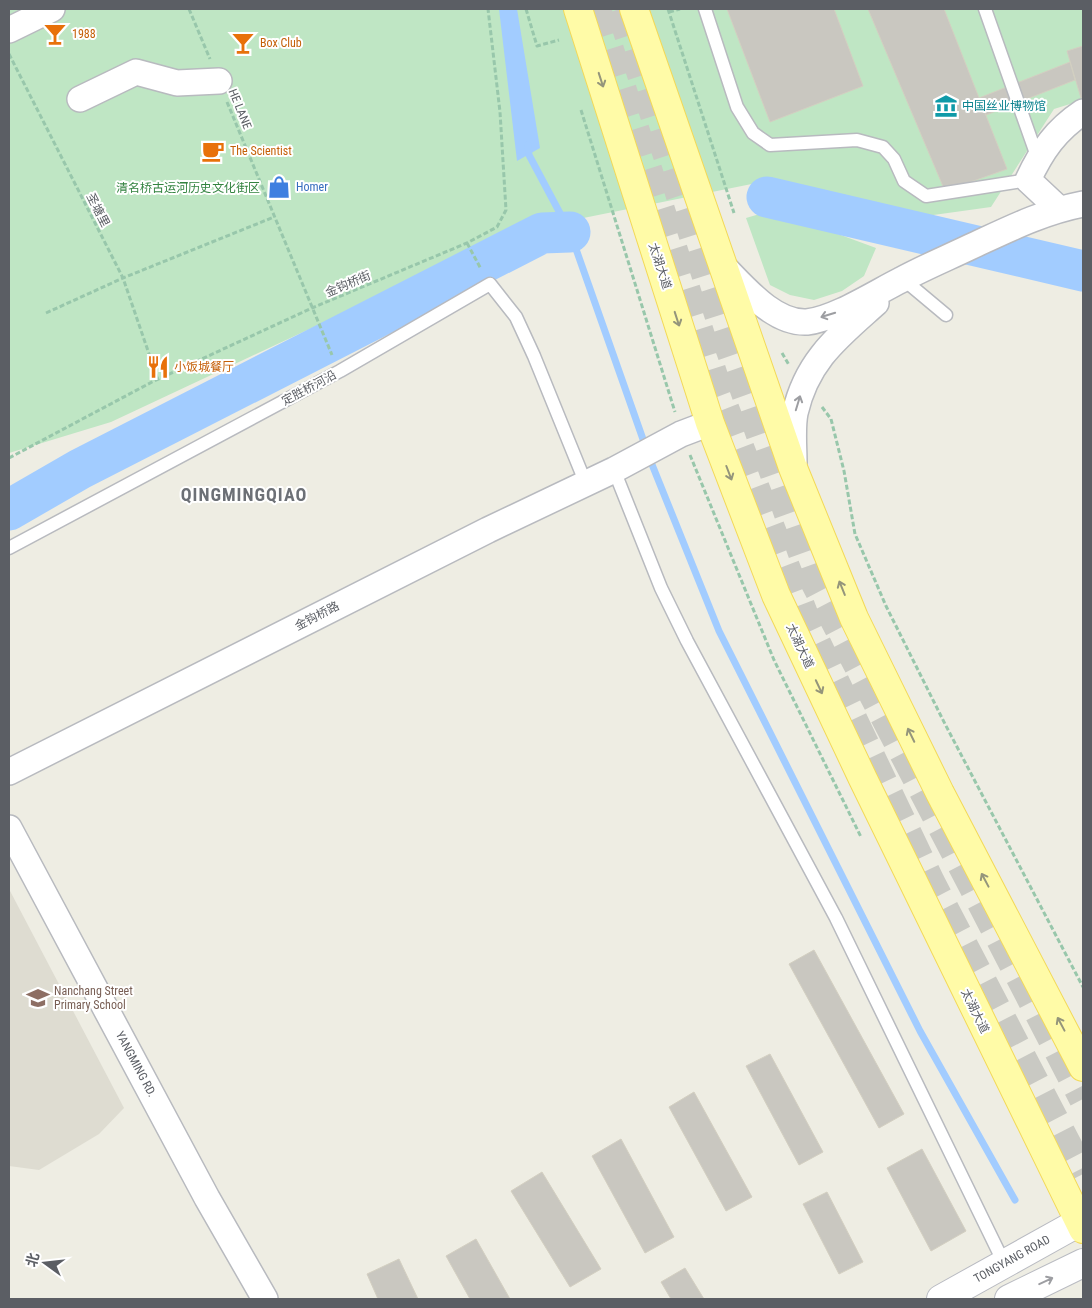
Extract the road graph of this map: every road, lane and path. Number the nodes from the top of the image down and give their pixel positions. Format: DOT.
graph roads {
  1 [pos="52,9"];
  2 [pos="189,9"];
  3 [pos="488,9"];
  4 [pos="526,9"];
  5 [pos="680,9"];
  6 [pos="705,9"];
  7 [pos="985,9"];
  8 [pos="668,10"];
  9 [pos="636,15"];
  10 [pos="582,21"];
  11 [pos="9,30"];
  12 [pos="559,40"];
  13 [pos="9,54"];
  14 [pos="219,81"];
  15 [pos="80,99"];
  16 [pos="1083,112"];
  17 [pos="1033,170"];
  18 [pos="1083,204"];
  19 [pos="1059,209"];
  20 [pos="274,217"];
  21 [pos="736,221"];
  22 [pos="467,243"];
  23 [pos="724,266"];
  24 [pos="123,278"];
  25 [pos="903,278"];
  26 [pos="490,284"];
  27 [pos="312,308"];
  28 [pos="46,313"];
  29 [pos="946,315"];
  30 [pos="778,344"];
  31 [pos="340,372"];
  32 [pos="158,380"];
  33 [pos="806,380"];
  34 [pos="710,423"];
  35 [pos="9,458"];
  36 [pos="620,466"];
  37 [pos="794,468"];
  38 [pos="586,484"];
  39 [pos="9,548"];
  40 [pos="9,772"];
  41 [pos="9,828"];
  42 [pos="1083,987"];
  43 [pos="1083,1067"];
  44 [pos="1082,1223"];
  45 [pos="1004,1263"];
  46 [pos="1083,1263"];
  47 [pos="265,1299"];
  48 [pos="942,1299"];
  49 [pos="1009,1299"];
  1 -- 11 [label="street"];
  2 -- 14 [label="path, HE LANE"];
  3 -- 22 [label="path, 金钩桥街"];
  4 -- 12 [label="path"];
  5 -- 8 [label="path"];
  6 -- 17 [label="lane"];
  7 -- 17 [label="lane"];
  8 -- 21 [label="path"];
  9 -- 23 [label="main road"];
  10 -- 34 [label="main road, 太湖大道, one-way"];
  13 -- 24 [label="path, 圣塘里"];
  14 -- 15 [label="street"];
  14 -- 20 [label="path, HE LANE"];
  16 -- 17 [label="street"];
  17 -- 19 [label="street"];
  18 -- 19 [label="street"];
  19 -- 25 [label="street"];
  20 -- 24 [label="path"];
  20 -- 27 [label="path, HE LANE"];
  22 -- 26 [label="path"];
  22 -- 27 [label="path, 金钩桥街"];
  25 -- 23 [label="street, one-way"];
  23 -- 37 [label="main road"];
  24 -- 28 [label="path"];
  24 -- 32 [label="path, 圣塘里"];
  25 -- 29 [label="lane"];
  25 -- 33 [label="street"];
  26 -- 31 [label="lane, 定胜桥河沿"];
  26 -- 38 [label="lane"];
  27 -- 31 [label="path, HE LANE"];
  27 -- 32 [label="path, 金钩桥街"];
  30 -- 33 [label="path"];
  31 -- 39 [label="lane, 定胜桥河沿"];
  32 -- 35 [label="path, 金钩桥街"];
  37 -- 33 [label="street, one-way"];
  33 -- 42 [label="path"];
  34 -- 36 [label="street, 金钩桥路"];
  34 -- 44 [label="main road, 太湖大道, one-way"];
  36 -- 38 [label="street, 金钩桥路"];
  36 -- 45 [label="lane"];
  43 -- 37 [label="main road, one-way"];
  38 -- 40 [label="street, 金钩桥路"];
  41 -- 47 [label="street, YANGMING RD."];
  44 -- 45 [label="main road, TONGYANG ROAD"];
  45 -- 48 [label="main road, TONGYANG ROAD"];
  49 -- 46 [label="main road, one-way"];
}
